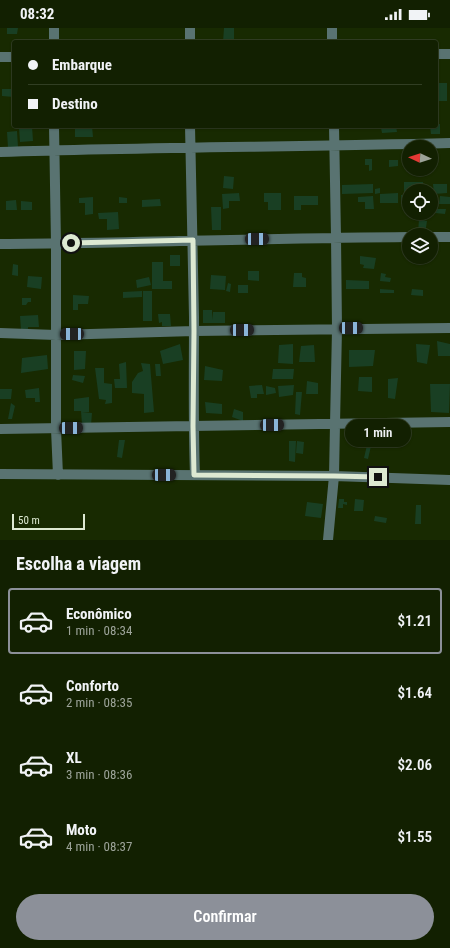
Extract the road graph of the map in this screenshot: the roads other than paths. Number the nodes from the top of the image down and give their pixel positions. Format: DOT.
graph roads {
  1 [pos="54,28"];
  2 [pos="190,28"];
  3 [pos="332,28"];
  4 [pos="54,40"];
  5 [pos="190,40"];
  6 [pos="332,40"];
  7 [pos="438,54"];
  8 [pos="450,54"];
  9 [pos="0,57"];
  10 [pos="12,57"];
  11 [pos="54,128"];
  12 [pos="190,128"];
  13 [pos="334,128"];
  14 [pos="450,143"];
  15 [pos="334,146"];
  16 [pos="190,147"];
  17 [pos="54,150"];
  18 [pos="0,152"];
  19 [pos="402,237"];
  20 [pos="438,237"];
  21 [pos="450,237"];
  22 [pos="336,238"];
  23 [pos="193,240"];
  24 [pos="0,244"];
  25 [pos="56,244"];
  26 [pos="450,328"];
  27 [pos="337,329"];
  28 [pos="194,331"];
  29 [pos="0,333"];
  30 [pos="56,334"];
  31 [pos="450,422"];
  32 [pos="336,424"];
  33 [pos="193,426"];
  34 [pos="0,429"];
  35 [pos="56,429"];
  36 [pos="0,474"];
  37 [pos="58,475"];
  38 [pos="194,475"];
  39 [pos="334,476"];
  40 [pos="450,480"];
  41 [pos="328,540"];
  1 -- 4 [label="street"];
  2 -- 5 [label="street"];
  3 -- 6 [label="street"];
  7 -- 8 [label="street"];
  9 -- 10 [label="street"];
  11 -- 17 [label="street"];
  12 -- 16 [label="street"];
  13 -- 15 [label="street"];
  14 -- 15 [label="street"];
  15 -- 16 [label="street"];
  15 -- 22 [label="street"];
  16 -- 17 [label="street"];
  16 -- 23 [label="street"];
  17 -- 18 [label="street"];
  17 -- 25 [label="street"];
  19 -- 22 [label="street"];
  20 -- 21 [label="street"];
  22 -- 23 [label="street"];
  22 -- 27 [label="street"];
  23 -- 25 [label="street"];
  23 -- 28 [label="street"];
  24 -- 25 [label="street"];
  25 -- 30 [label="street"];
  26 -- 27 [label="street"];
  27 -- 28 [label="street"];
  27 -- 32 [label="street"];
  28 -- 30 [label="street"];
  28 -- 33 [label="street"];
  29 -- 30 [label="street"];
  30 -- 35 [label="street"];
  31 -- 32 [label="street"];
  32 -- 33 [label="street"];
  32 -- 39 [label="street"];
  33 -- 35 [label="street"];
  33 -- 38 [label="street"];
  34 -- 35 [label="street"];
  35 -- 37 [label="street"];
  36 -- 37 [label="street"];
  37 -- 38 [label="street"];
  38 -- 39 [label="street"];
  39 -- 40 [label="street"];
  39 -- 41 [label="street"];
}
